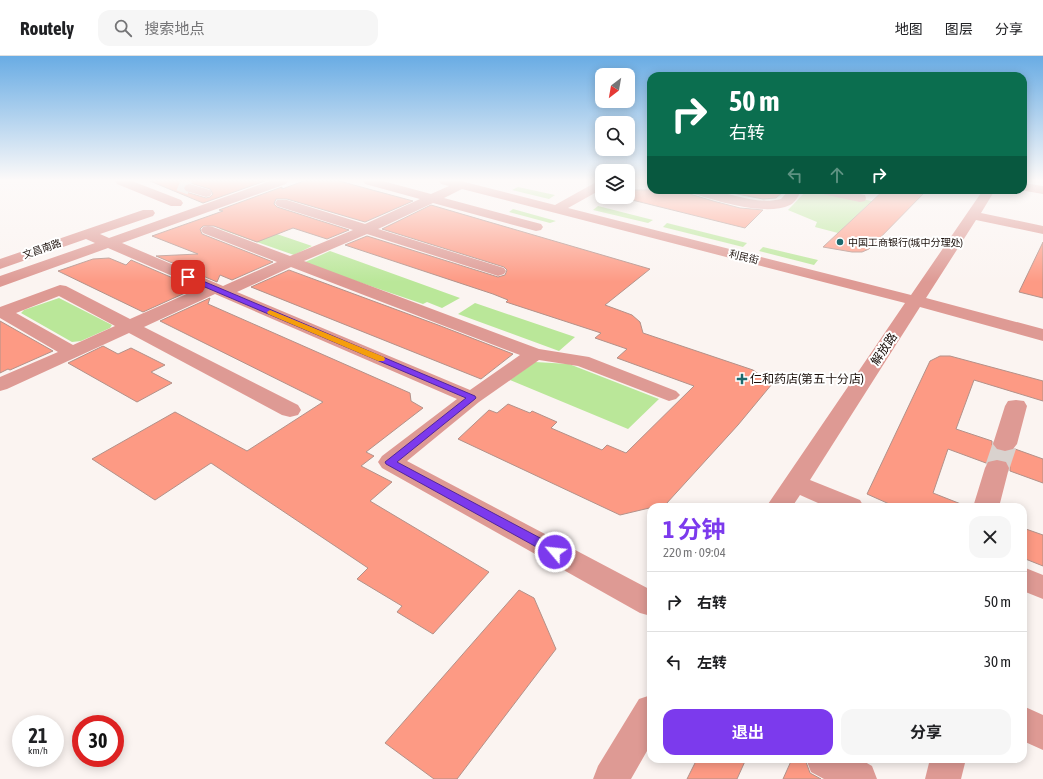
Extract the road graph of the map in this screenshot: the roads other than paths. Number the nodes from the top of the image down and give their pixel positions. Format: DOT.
graph roads {
  1 [pos="142,215"];
  2 [pos="187,215"];
  3 [pos="320,215"];
  4 [pos="397,215"];
  5 [pos="492,215"];
  6 [pos="577,215"];
  7 [pos="973,215"];
  8 [pos="536,227"];
  9 [pos="366,229"];
  10 [pos="208,230"];
  11 [pos="1043,230"];
  12 [pos="87,234"];
  13 [pos="108,243"];
  14 [pos="290,261"];
  15 [pos="0,264"];
  16 [pos="498,271"];
  17 [pos="0,282"];
  18 [pos="219,290"];
  19 [pos="916,301"];
  20 [pos="129,326"];
  21 [pos="1043,335"];
  22 [pos="72,352"];
  23 [pos="535,354"];
  24 [pos="0,385"];
  25 [pos="669,395"];
  26 [pos="472,398"];
  27 [pos="1016,406"];
  28 [pos="290,410"];
  29 [pos="1005,444"];
  30 [pos="997,468"];
  31 [pos="794,483"];
  32 [pos="782,503"];
  33 [pos="842,503"];
  34 [pos="987,503"];
  35 [pos="1027,581"];
  36 [pos="1043,588"];
  37 [pos="647,602"];
  38 [pos="647,718"];
  39 [pos="1027,725"];
  40 [pos="1043,733"];
  41 [pos="831,763"];
  42 [pos="947,763"];
  43 [pos="611,779"];
  44 [pos="858,779"];
  45 [pos="943,779"];
  1 -- 12 [label="street, 文昌南路"];
  2 -- 13 [label="street"];
  3 -- 9 [label="street"];
  4 -- 9 [label="street"];
  5 -- 8 [label="street"];
  6 -- 19 [label="street, 利民街"];
  7 -- 11 [label="street"];
  7 -- 19 [label="street, 解放路"];
  9 -- 14 [label="street"];
  9 -- 16 [label="street"];
  10 -- 14 [label="street"];
  12 -- 13 [label="street"];
  12 -- 15 [label="street, 文昌南路"];
  13 -- 17 [label="street"];
  13 -- 18 [label="street"];
  14 -- 18 [label="street"];
  14 -- 23 [label="street"];
  18 -- 20 [label="street"];
  18 -- 26 [label="street"];
  19 -- 21 [label="street, 利民街"];
  19 -- 31 [label="street, 解放路"];
  20 -- 22 [label="street"];
  20 -- 22 [label="street"];
  20 -- 28 [label="street"];
  22 -- 24 [label="street"];
  23 -- 25 [label="street"];
  23 -- 26 [label="street"];
  26 -- 37 [label="street"];
  27 -- 29 [label="street"];
  30 -- 34 [label="street"];
  31 -- 32 [label="street, 解放路"];
  31 -- 33 [label="street"];
  35 -- 36 [label="street"];
  38 -- 43 [label="street"];
  39 -- 40 [label="street"];
  41 -- 44 [label="street"];
  42 -- 45 [label="street"];
}
